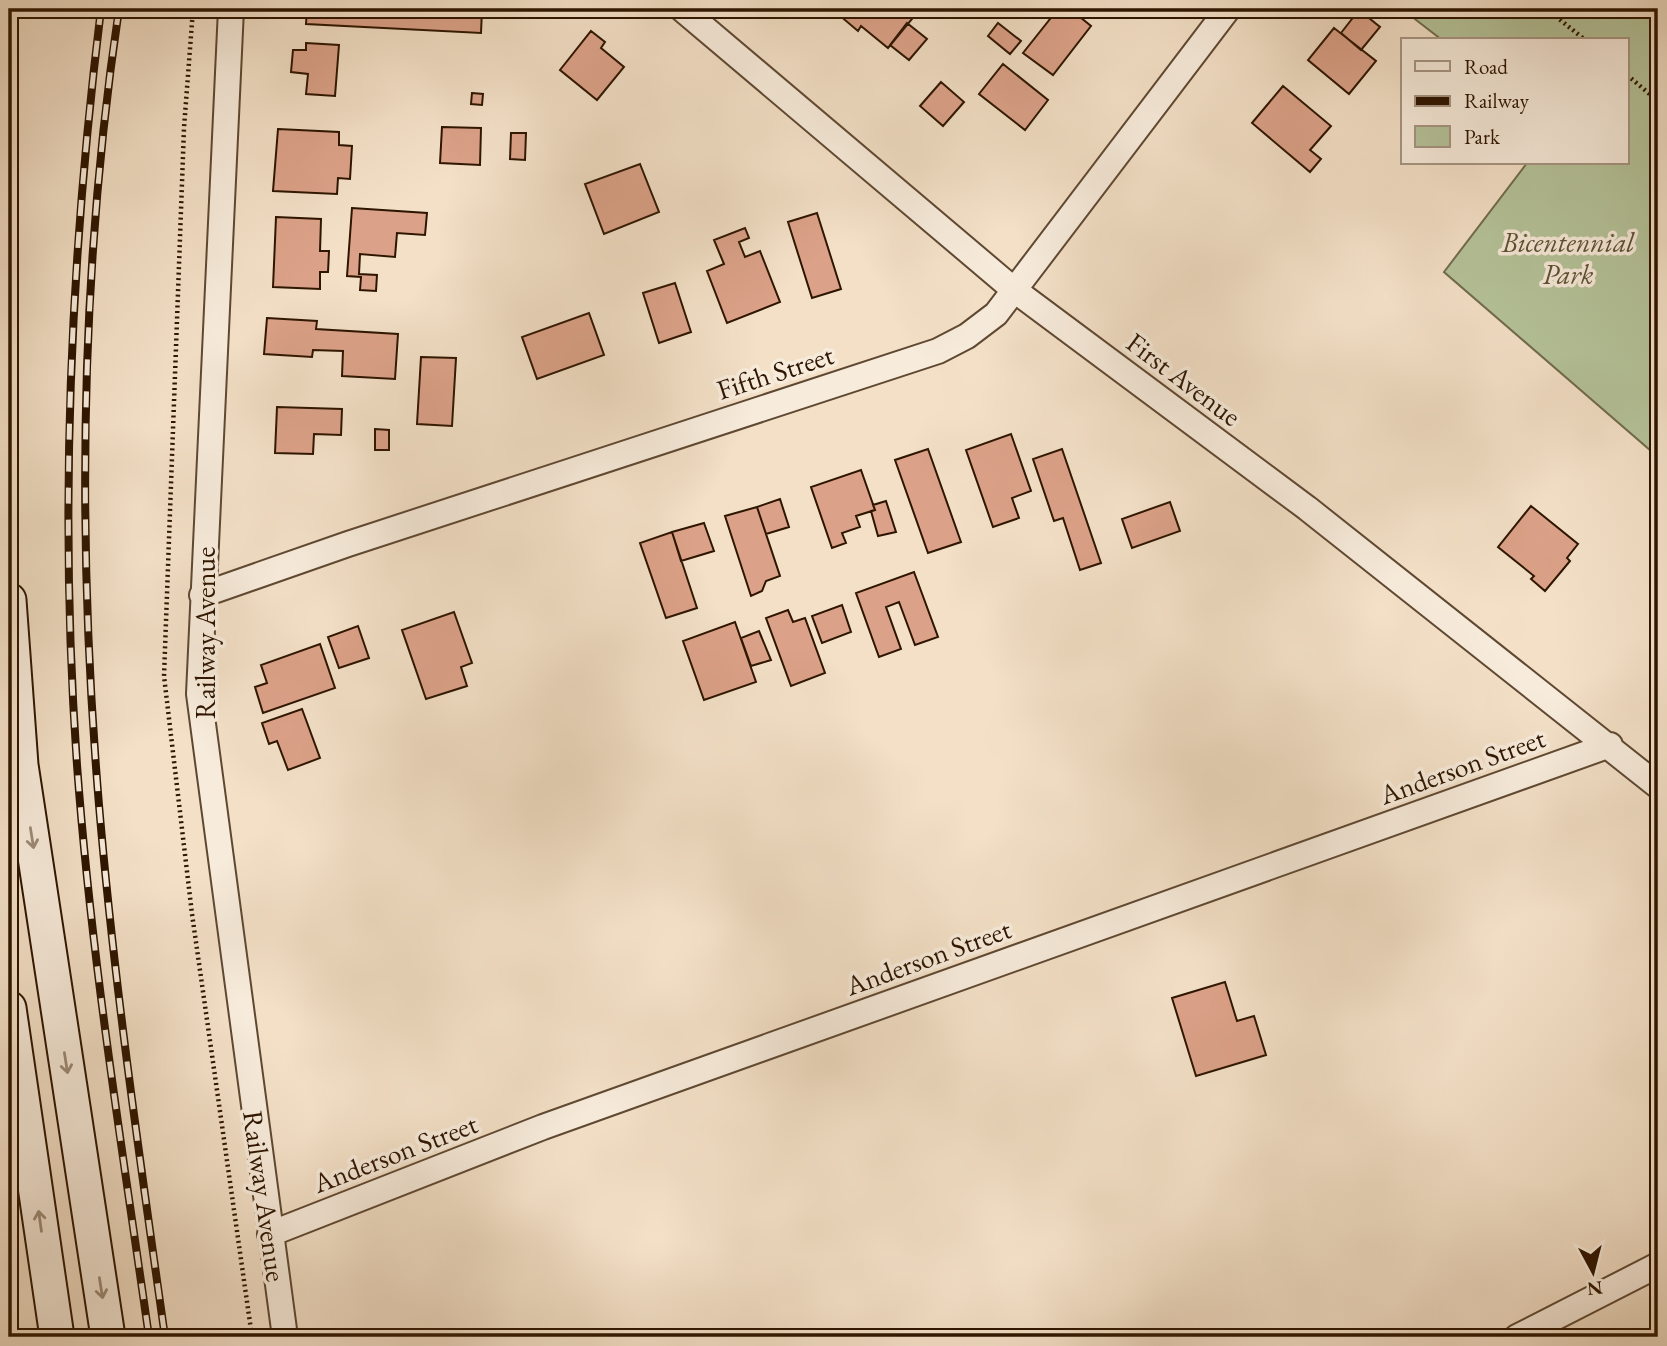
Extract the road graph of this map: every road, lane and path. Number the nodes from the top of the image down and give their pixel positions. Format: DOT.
graph roads {
  1 [pos="231,9"];
  2 [pos="682,9"];
  3 [pos="1228,9"];
  4 [pos="1548,9"];
  5 [pos="1583,38"];
  6 [pos="1628,76"];
  7 [pos="1658,101"];
  8 [pos="1013,289"];
  9 [pos="202,595"];
  10 [pos="9,600"];
  11 [pos="1610,745"];
  12 [pos="15,766"];
  13 [pos="1658,786"];
  14 [pos="9,1008"];
  15 [pos="270,1234"];
  16 [pos="1658,1265"];
  17 [pos="57,1337"];
  18 [pos="108,1337"];
  19 [pos="285,1337"];
  20 [pos="1517,1337"];
  1 -- 9 [label="street, Railway Avenue"];
  2 -- 8 [label="street, First Avenue"];
  3 -- 8 [label="street, Fifth Street"];
  4 -- 5 [label="path"];
  6 -- 7 [label="path"];
  8 -- 9 [label="street, Fifth Street"];
  8 -- 11 [label="street, First Avenue"];
  9 -- 15 [label="street, Railway Avenue"];
  10 -- 12 [label="main road"];
  11 -- 13 [label="street, First Avenue"];
  11 -- 15 [label="street, Anderson Street"];
  12 -- 18 [label="main road, one-way"];
  17 -- 14 [label="main road, one-way"];
  15 -- 19 [label="street, Railway Avenue"];
  16 -- 20 [label="street"];
}
